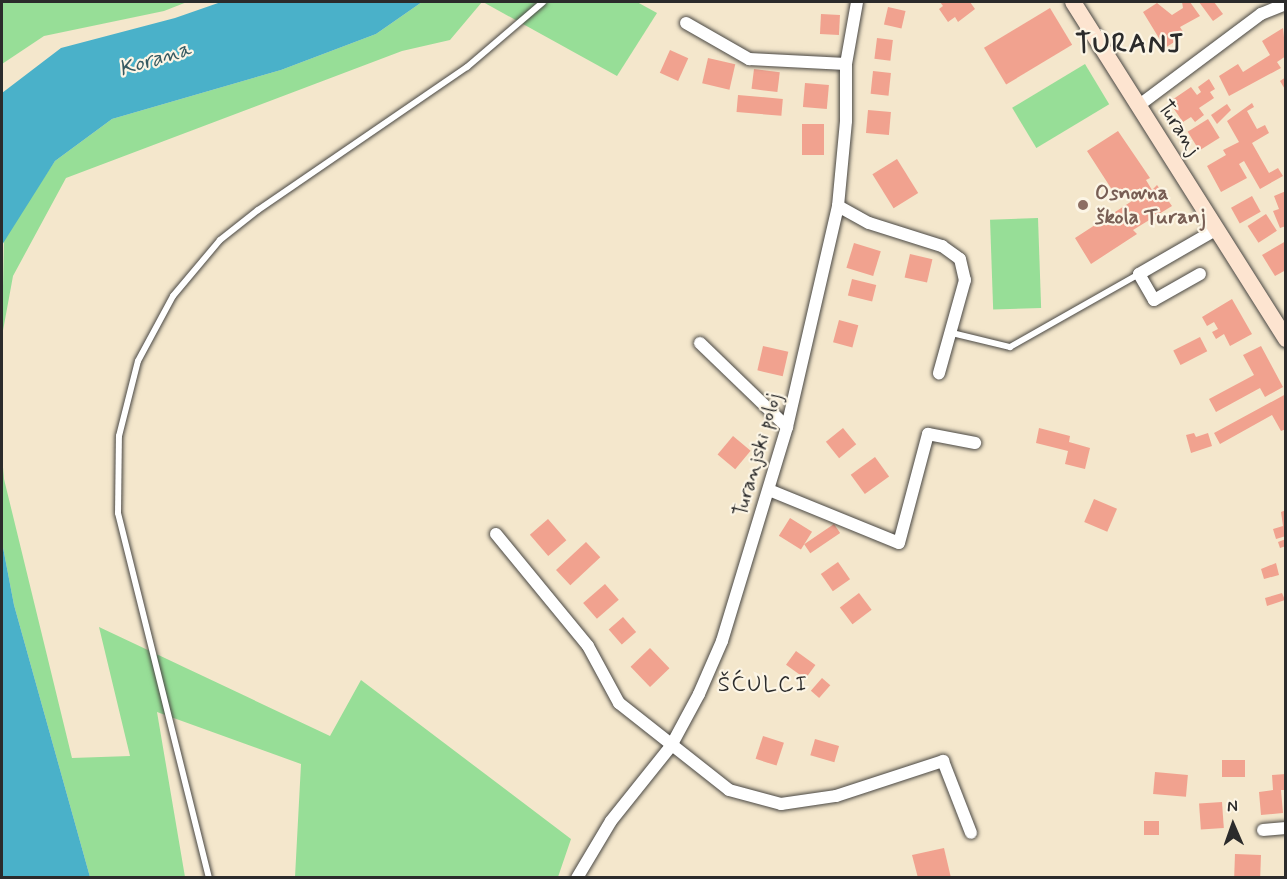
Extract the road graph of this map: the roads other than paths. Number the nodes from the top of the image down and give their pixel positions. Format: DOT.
graph roads {
  1 [pos="543,2"];
  2 [pos="857,2"];
  3 [pos="1073,2"];
  4 [pos="1286,4"];
  5 [pos="686,23"];
  6 [pos="846,64"];
  7 [pos="1138,105"];
  8 [pos="838,206"];
  9 [pos="1217,229"];
  10 [pos="1139,274"];
  11 [pos="1200,274"];
  12 [pos="952,333"];
  13 [pos="1286,339"];
  14 [pos="700,343"];
  15 [pos="939,373"];
  16 [pos="787,427"];
  17 [pos="975,442"];
  18 [pos="769,490"];
  19 [pos="496,534"];
  20 [pos="670,746"];
  21 [pos="1286,828"];
  22 [pos="1263,830"];
  23 [pos="971,833"];
  24 [pos="209,878"];
  25 [pos="577,878"];
  1 -- 24 [label="lane"];
  2 -- 6 [label="street, Turanjski poloj"];
  3 -- 7 [label="main road, Turanj"];
  4 -- 7 [label="street"];
  5 -- 6 [label="street"];
  6 -- 8 [label="street, Turanjski poloj"];
  7 -- 9 [label="main road, Turanj"];
  8 -- 12 [label="street"];
  8 -- 16 [label="street, Turanjski poloj"];
  9 -- 10 [label="street"];
  9 -- 13 [label="main road, Turanj"];
  10 -- 11 [label="street"];
  10 -- 12 [label="lane"];
  12 -- 15 [label="street"];
  14 -- 16 [label="street"];
  16 -- 18 [label="street, Turanjski poloj"];
  17 -- 18 [label="street"];
  18 -- 20 [label="street, Turanjski poloj"];
  19 -- 20 [label="street"];
  20 -- 23 [label="street"];
  20 -- 25 [label="street, Turanjski poloj"];
  21 -- 22 [label="street"];
}
